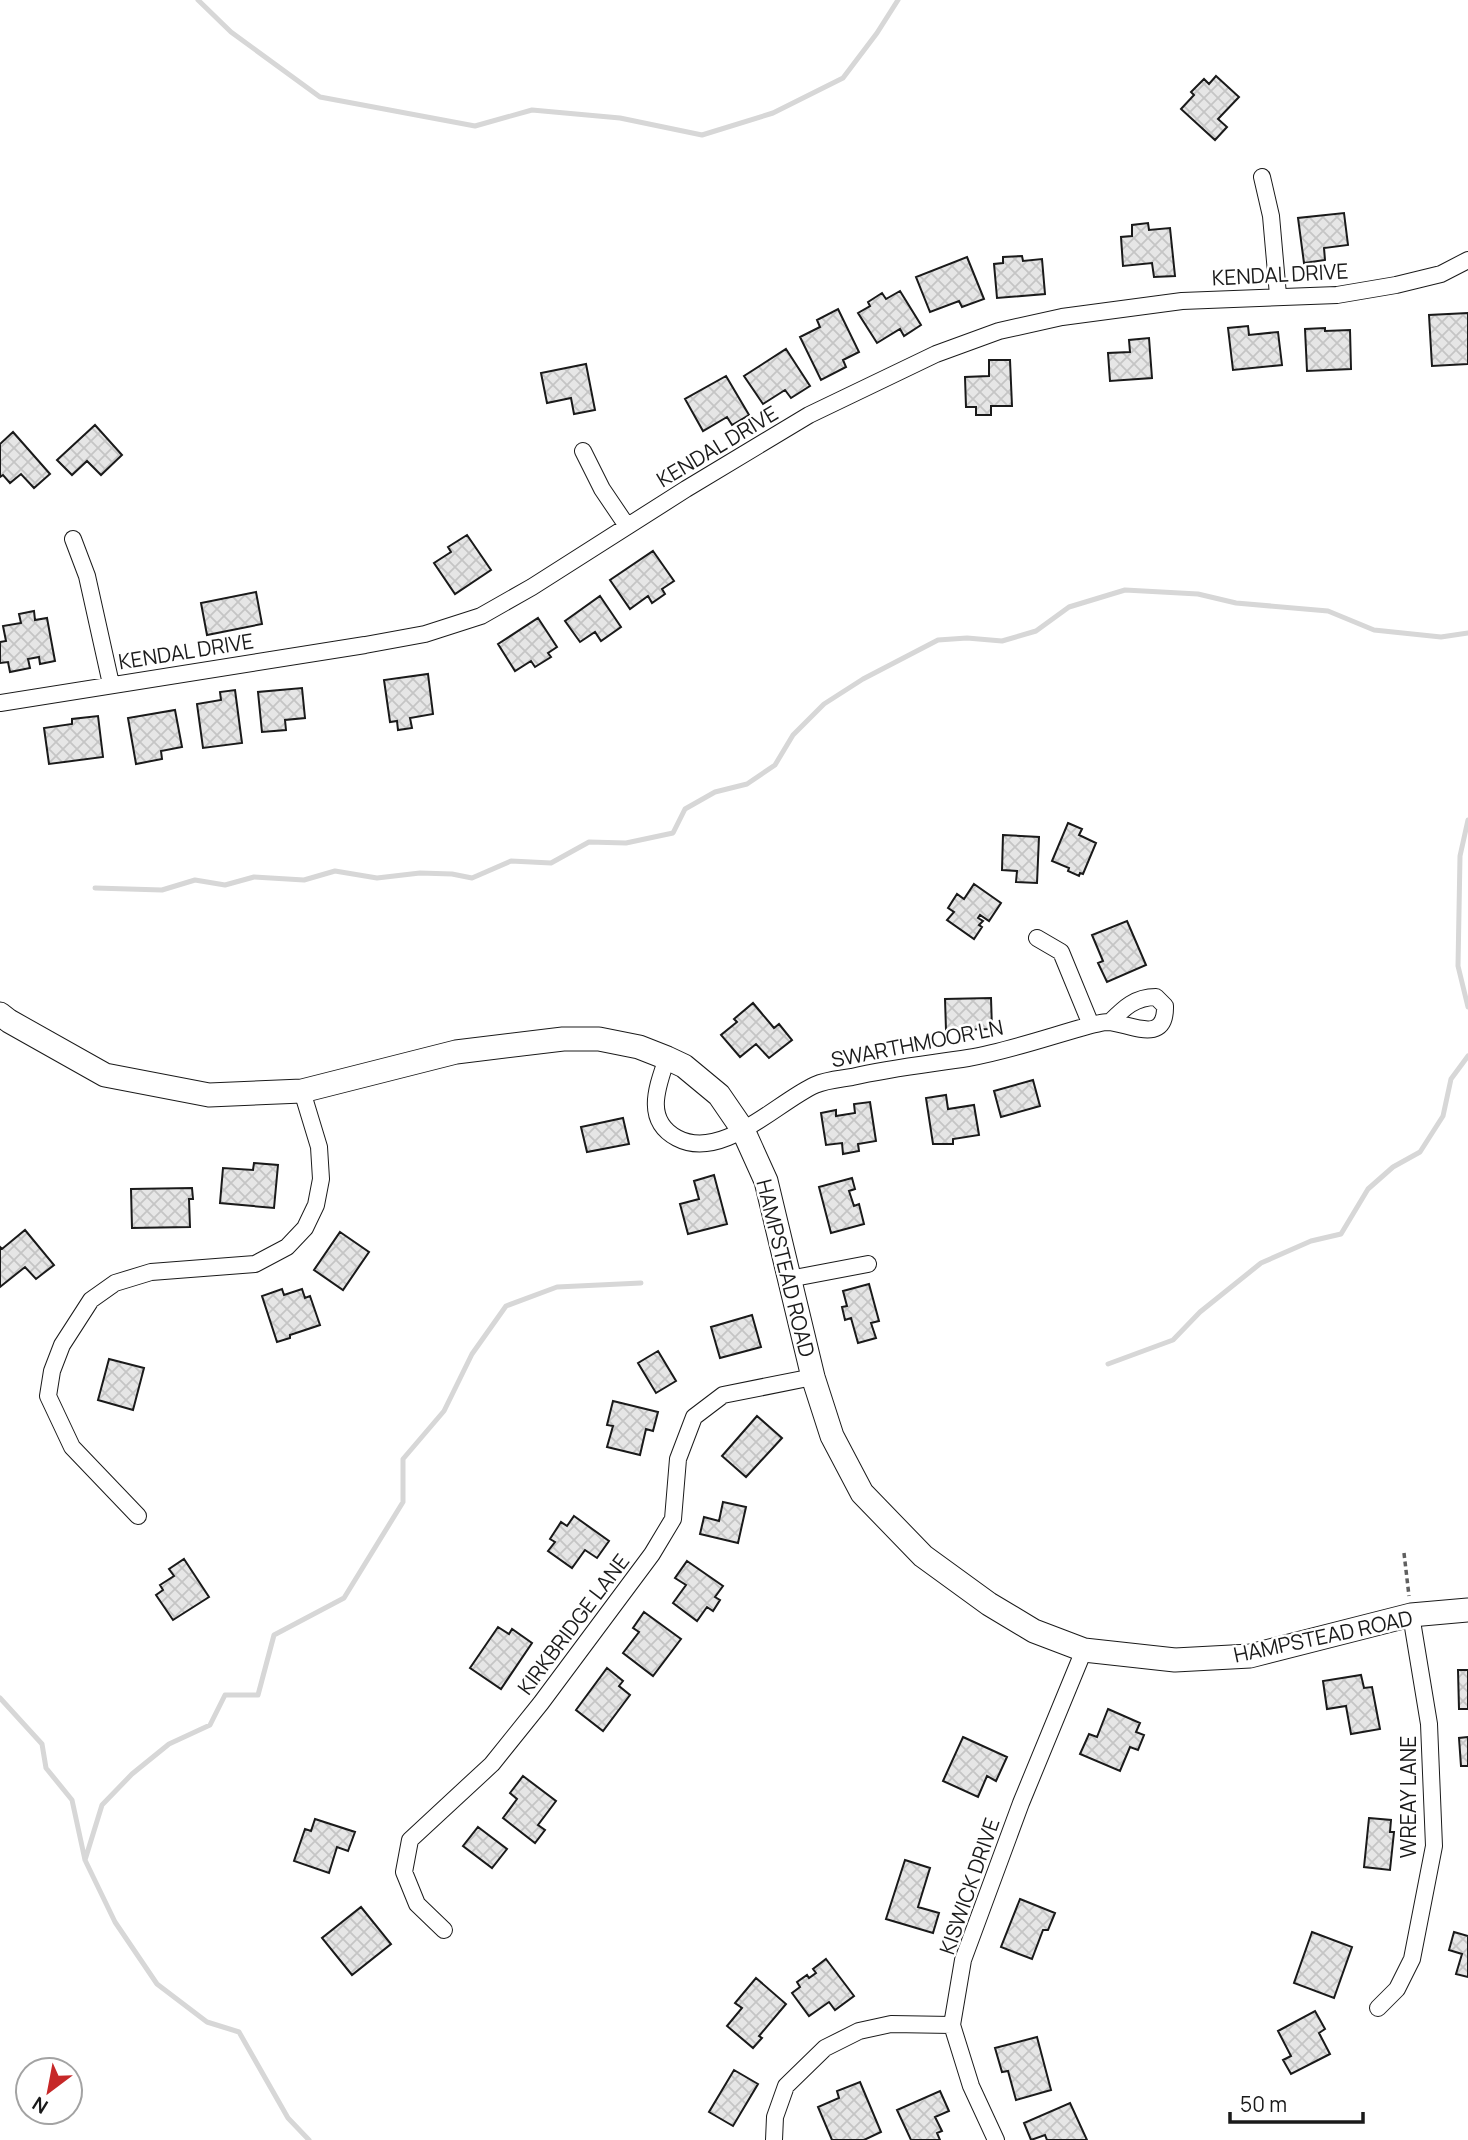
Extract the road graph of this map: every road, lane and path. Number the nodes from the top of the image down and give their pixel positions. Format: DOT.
graph roads {
  1 [pos="1262,177"];
  2 [pos="1468,260"];
  3 [pos="1278,295"];
  4 [pos="583,450"];
  5 [pos="627,526"];
  6 [pos="74,539"];
  7 [pos="111,684"];
  8 [pos="0,703"];
  9 [pos="1037,938"];
  10 [pos="0,1014"];
  11 [pos="1110,1022"];
  12 [pos="1091,1025"];
  13 [pos="667,1058"];
  14 [pos="302,1091"];
  15 [pos="743,1130"];
  16 [pos="868,1264"];
  17 [pos="789,1279"];
  18 [pos="813,1377"];
  19 [pos="138,1516"];
  20 [pos="1404,1553"];
  21 [pos="1468,1610"];
  22 [pos="1411,1615"];
  23 [pos="1084,1650"];
  24 [pos="444,1930"];
  25 [pos="1378,2008"];
  26 [pos="952,2025"];
  27 [pos="774,2140"];
  28 [pos="996,2140"];
  1 -- 3 [label="street"];
  2 -- 3 [label="street, KENDAL DRIVE"];
  3 -- 5 [label="street, KENDAL DRIVE"];
  4 -- 5 [label="street"];
  5 -- 7 [label="street, KENDAL DRIVE"];
  6 -- 7 [label="street"];
  7 -- 8 [label="street, KENDAL DRIVE"];
  9 -- 12 [label="street"];
  10 -- 14 [label="street, HAMPSTEAD ROAD"];
  11 -- 12 [label="street, SWARTHMOOR LN"];
  12 -- 15 [label="street, SWARTHMOOR LN"];
  13 -- 14 [label="street, HAMPSTEAD ROAD"];
  13 -- 15 [label="street, HAMPSTEAD ROAD"];
  13 -- 15 [label="street, SWARTHMOOR LN"];
  14 -- 19 [label="street"];
  15 -- 17 [label="street, HAMPSTEAD ROAD"];
  16 -- 17 [label="street"];
  17 -- 18 [label="street, HAMPSTEAD ROAD"];
  18 -- 23 [label="street, HAMPSTEAD ROAD"];
  18 -- 24 [label="street, KIRKBRIDGE LANE"];
  20 -- 22 [label="path"];
  21 -- 22 [label="street, HAMPSTEAD ROAD"];
  22 -- 23 [label="street, HAMPSTEAD ROAD"];
  22 -- 25 [label="street, WREAY LANE"];
  23 -- 26 [label="street, KISWICK DRIVE"];
  26 -- 27 [label="street"];
  26 -- 28 [label="street, KISWICK DRIVE"];
}
